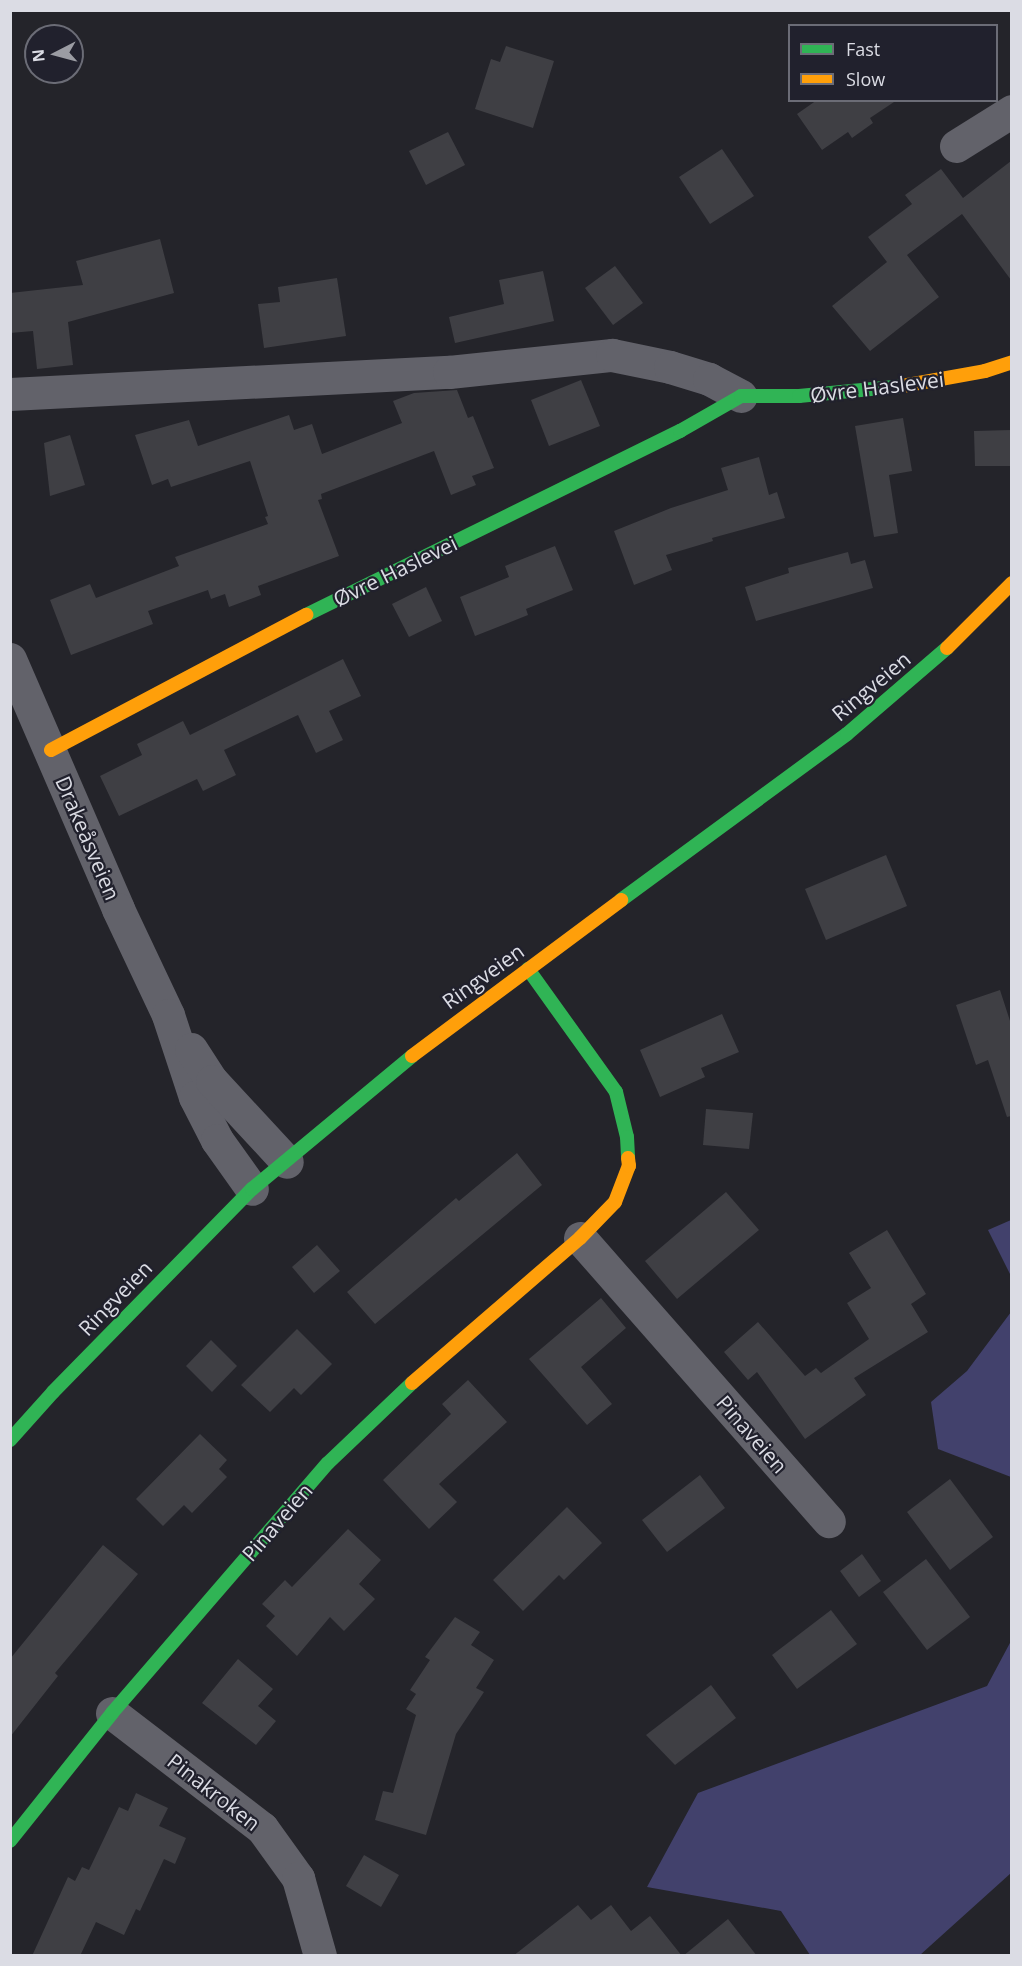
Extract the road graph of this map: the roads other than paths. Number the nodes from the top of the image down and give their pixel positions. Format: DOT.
graph roads {
  1 [pos="1011,111"];
  2 [pos="956,146"];
  3 [pos="1011,362"];
  4 [pos="10,394"];
  5 [pos="741,396"];
  6 [pos="1011,583"];
  7 [pos="10,659"];
  8 [pos="51,750"];
  9 [pos="528,969"];
  10 [pos="168,1015"];
  11 [pos="286,1162"];
  12 [pos="252,1189"];
  13 [pos="580,1238"];
  14 [pos="10,1440"];
  15 [pos="829,1521"];
  16 [pos="112,1713"];
  17 [pos="10,1841"];
  18 [pos="320,1956"];
  1 -- 2 [label="street"];
  3 -- 5 [label="street, Øvre Haslevei"];
  4 -- 5 [label="street, Øvre Haslevei"];
  5 -- 8 [label="street, Øvre Haslevei"];
  6 -- 9 [label="street, Ringveien"];
  7 -- 8 [label="street, Drakeåsveien"];
  8 -- 10 [label="street, Drakeåsveien"];
  9 -- 11 [label="street, Ringveien"];
  9 -- 13 [label="street, Pinaveien"];
  10 -- 11 [label="street, Drakeåsveien"];
  10 -- 12 [label="street, Drakeåsveien"];
  11 -- 12 [label="street, Ringveien"];
  12 -- 14 [label="street, Ringveien"];
  13 -- 15 [label="street, Pinaveien"];
  13 -- 16 [label="street, Pinaveien"];
  16 -- 17 [label="street, Pinaveien"];
  16 -- 18 [label="street, Pinakroken"];
}
